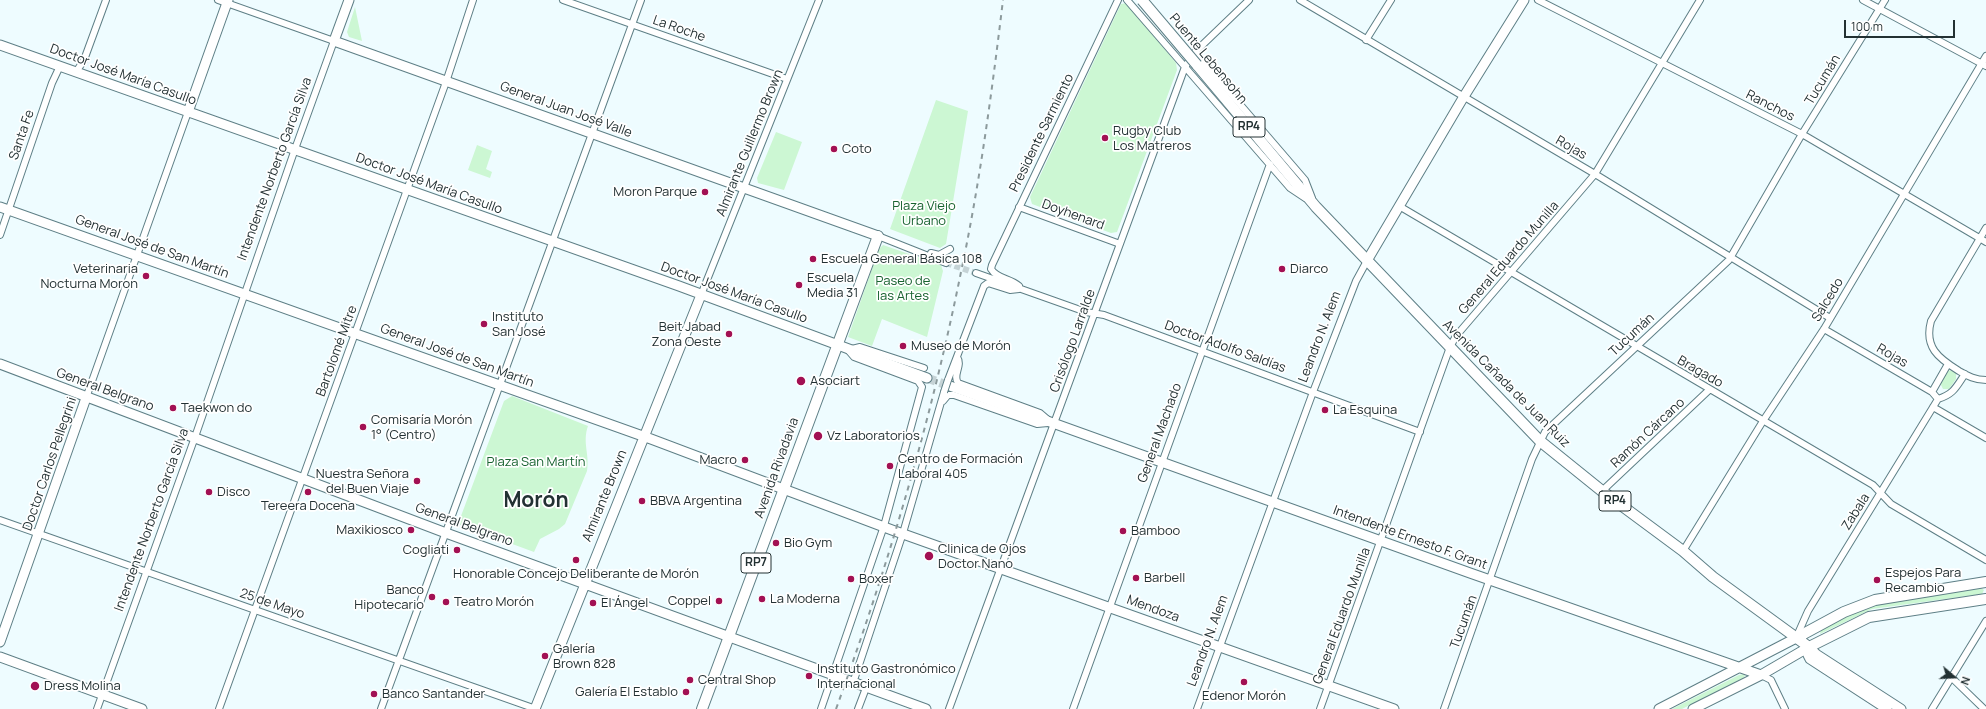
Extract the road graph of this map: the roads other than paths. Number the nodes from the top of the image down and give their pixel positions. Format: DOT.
graph roads {
  1 [pos="106,0"];
  2 [pos="218,0"];
  3 [pos="349,0"];
  4 [pos="473,0"];
  5 [pos="563,0"];
  6 [pos="641,0"];
  7 [pos="819,0"];
  8 [pos="1118,0"];
  9 [pos="1128,0"];
  10 [pos="1140,0"];
  11 [pos="1249,0"];
  12 [pos="1300,0"];
  13 [pos="1391,0"];
  14 [pos="1524,0"];
  15 [pos="1538,0"];
  16 [pos="1700,0"];
  17 [pos="1863,0"];
  18 [pos="1885,0"];
  19 [pos="227,2"];
  20 [pos="1880,8"];
  21 [pos="632,25"];
  22 [pos="1366,40"];
  23 [pos="334,41"];
  24 [pos="0,44"];
  25 [pos="1194,53"];
  26 [pos="1986,56"];
  27 [pos="1661,63"];
  28 [pos="1984,65"];
  29 [pos="60,66"];
  30 [pos="1185,67"];
  31 [pos="76,72"];
  32 [pos="787,79"];
  33 [pos="446,82"];
  34 [pos="1463,98"];
  35 [pos="188,112"];
  36 [pos="593,134"];
  37 [pos="1802,134"];
  38 [pos="295,149"];
  39 [pos="1270,164"];
  40 [pos="1595,174"];
  41 [pos="744,188"];
  42 [pos="406,189"];
  43 [pos="1301,189"];
  44 [pos="1904,193"];
  45 [pos="1399,206"];
  46 [pos="1019,207"];
  47 [pos="1316,207"];
  48 [pos="4,209"];
  49 [pos="1986,228"];
  50 [pos="0,235"];
  51 [pos="878,236"];
  52 [pos="1980,238"];
  53 [pos="552,242"];
  54 [pos="1986,242"];
  55 [pos="1120,244"];
  56 [pos="905,246"];
  57 [pos="950,249"];
  58 [pos="136,256"];
  59 [pos="1731,257"];
  60 [pos="1368,259"];
  61 [pos="946,263"];
  62 [pos="1512,272"];
  63 [pos="976,273"];
  64 [pos="995,274"];
  65 [pos="1022,289"];
  66 [pos="244,294"];
  67 [pos="701,294"];
  68 [pos="1095,313"];
  69 [pos="1830,318"];
  70 [pos="1824,329"];
  71 [pos="355,333"];
  72 [pos="837,345"];
  73 [pos="1450,347"];
  74 [pos="1636,347"];
  75 [pos="848,350"];
  76 [pos="1202,350"];
  77 [pos="957,357"];
  78 [pos="0,364"];
  79 [pos="1948,364"];
  80 [pos="924,368"];
  81 [pos="1965,374"];
  82 [pos="924,380"];
  83 [pos="1986,380"];
  84 [pos="500,386"];
  85 [pos="948,386"];
  86 [pos="1709,390"];
  87 [pos="1313,392"];
  88 [pos="1932,392"];
  89 [pos="86,398"];
  90 [pos="1938,399"];
  91 [pos="942,402"];
  92 [pos="1933,407"];
  93 [pos="1763,421"];
  94 [pos="1053,423"];
  95 [pos="1420,432"];
  96 [pos="643,436"];
  97 [pos="196,437"];
  98 [pos="1986,438"];
  99 [pos="1540,441"];
  100 [pos="1161,462"];
  101 [pos="301,478"];
  102 [pos="783,489"];
  103 [pos="1602,491"];
  104 [pos="1880,493"];
  105 [pos="1272,502"];
  106 [pos="0,520"];
  107 [pos="884,526"];
  108 [pos="446,533"];
  109 [pos="903,533"];
  110 [pos="39,534"];
  111 [pos="1380,541"];
  112 [pos="1683,552"];
  113 [pos="1986,560"];
  114 [pos="1001,568"];
  115 [pos="147,572"];
  116 [pos="1490,580"];
  117 [pos="1986,582"];
  118 [pos="584,583"];
  119 [pos="1986,598"];
  120 [pos="1109,607"];
  121 [pos="255,610"];
  122 [pos="1986,621"];
  123 [pos="728,637"];
  124 [pos="1796,638"];
  125 [pos="0,642"];
  126 [pos="1220,647"];
  127 [pos="1809,647"];
  128 [pos="0,657"];
  129 [pos="400,660"];
  130 [pos="1740,668"];
  131 [pos="1761,675"];
  132 [pos="833,676"];
  133 [pos="1951,677"];
  134 [pos="853,683"];
  135 [pos="1328,686"];
  136 [pos="866,688"];
  137 [pos="102,695"];
  138 [pos="97,709"];
  139 [pos="142,709"];
  140 [pos="219,709"];
  141 [pos="381,709"];
  142 [pos="536,709"];
  143 [pos="702,709"];
  144 [pos="821,709"];
  145 [pos="858,709"];
  146 [pos="926,709"];
  147 [pos="948,709"];
  148 [pos="1073,709"];
  149 [pos="1197,709"];
  150 [pos="1320,709"];
  151 [pos="1394,709"];
  152 [pos="1444,709"];
  153 [pos="1659,709"];
  154 [pos="1693,709"];
  155 [pos="1785,709"];
  156 [pos="1888,709"];
  157 [pos="1901,709"];
  158 [pos="1932,709"];
  159 [pos="1984,709"];
  1 -- 31 [label="street"];
  2 -- 19 [label="street, General Juan José Valle"];
  3 -- 23 [label="street, Intendente Norberto García Silva"];
  4 -- 33 [label="street, Bartolomé Mitre"];
  5 -- 21 [label="street, La Roche"];
  6 -- 21 [label="street"];
  7 -- 32 [label="street, Almirante Guillermo Brown"];
  8 -- 46 [label="street, Presidente Sarmiento"];
  9 -- 30 [label="street, Avenida Cañada de Juan Ruiz"];
  10 -- 25 [label="street, Avenida Cañada de Juan Ruiz"];
  10 -- 43 [label="main road, Puente Lebensohn / RP4, bridge"];
  11 -- 25 [label="street, Crisólogo Larralde"];
  12 -- 22 [label="street, Rojas"];
  13 -- 22 [label="street"];
  14 -- 34 [label="street, Leandro N. Alem"];
  15 -- 27 [label="street, Ranchos"];
  16 -- 27 [label="street, General Eduardo Munilla"];
  17 -- 20 [label="street"];
  18 -- 20 [label="street, Tucumán"];
  19 -- 23 [label="street, General Juan José Valle"];
  19 -- 35 [label="street, Doctor Carlos Pellegrini"];
  20 -- 28 [label="street"];
  20 -- 37 [label="street, Tucumán"];
  21 -- 32 [label="street, La Roche"];
  21 -- 36 [label="street"];
  22 -- 34 [label="street, Rojas"];
  23 -- 33 [label="street, General Juan José Valle"];
  23 -- 38 [label="street, Intendente Norberto García Silva"];
  24 -- 29 [label="street, Doctor José María Casullo"];
  25 -- 30 [label="street, Crisólogo Larralde"];
  25 -- 47 [label="street, Avenida Cañada de Juan Ruiz"];
  26 -- 28 [label="street, Salcedo"];
  27 -- 37 [label="street, Ranchos"];
  27 -- 40 [label="street, General Eduardo Munilla"];
  28 -- 44 [label="street, Salcedo"];
  29 -- 31 [label="street, Doctor José María Casullo"];
  29 -- 48 [label="street, Santa Fe"];
  30 -- 39 [label="street, Avenida Cañada de Juan Ruiz"];
  30 -- 55 [label="street, Crisólogo Larralde"];
  31 -- 35 [label="street, Doctor José María Casullo"];
  32 -- 41 [label="street, Almirante Guillermo Brown"];
  33 -- 36 [label="street, General Juan José Valle"];
  33 -- 42 [label="street, Bartolomé Mitre"];
  34 -- 40 [label="street, Rojas"];
  34 -- 45 [label="street, Leandro N. Alem"];
  35 -- 38 [label="street, Doctor José María Casullo"];
  35 -- 58 [label="street, Doctor Carlos Pellegrini"];
  36 -- 41 [label="street, General Juan José Valle"];
  36 -- 53 [label="street"];
  37 -- 44 [label="street, Ranchos"];
  37 -- 59 [label="street, Tucumán"];
  38 -- 42 [label="street, Doctor José María Casullo"];
  38 -- 66 [label="street, Intendente Norberto García Silva"];
  39 -- 47 [label="street, Avenida Cañada de Juan Ruiz"];
  39 -- 76 [label="street, General Machado"];
  40 -- 59 [label="street, Rojas"];
  40 -- 62 [label="street, General Eduardo Munilla"];
  41 -- 51 [label="street, General Juan José Valle"];
  41 -- 67 [label="street, Almirante Guillermo Brown"];
  42 -- 53 [label="street, Doctor José María Casullo"];
  42 -- 71 [label="street, Bartolomé Mitre"];
  43 -- 47 [label="main road, Avenida Cañada de Juan Ruiz / RP4"];
  44 -- 52 [label="street, Ranchos"];
  44 -- 69 [label="street, Salcedo"];
  45 -- 60 [label="street, Leandro N. Alem"];
  45 -- 62 [label="street, Bragado"];
  46 -- 55 [label="street, Doyhenard"];
  46 -- 64 [label="street, Presidente Sarmiento"];
  47 -- 60 [label="main road, Avenida Cañada de Juan Ruiz / RP4"];
  48 -- 50 [label="street, Santa Fe"];
  48 -- 58 [label="street, General José de San Martín"];
  49 -- 52 [label="street"];
  51 -- 56 [label="street, General Juan José Valle"];
  51 -- 72 [label="main road, Avenida Rivadavia / RP7"];
  52 -- 54 [label="street, Ranchos"];
  52 -- 79 [label="street"];
  53 -- 67 [label="street, Doctor José María Casullo"];
  53 -- 84 [label="street"];
  55 -- 68 [label="street, Crisólogo Larralde"];
  56 -- 57 [label="street, General Juan José Valle"];
  56 -- 61 [label="street, General Juan José Valle"];
  58 -- 66 [label="street, General José de San Martín"];
  58 -- 89 [label="street, Doctor Carlos Pellegrini"];
  59 -- 69 [label="street, Rojas"];
  59 -- 74 [label="street, Tucumán"];
  60 -- 73 [label="main road, Avenida Cañada de Juan Ruiz / RP4"];
  60 -- 87 [label="street, Leandro N. Alem"];
  62 -- 73 [label="street, General Eduardo Munilla"];
  62 -- 74 [label="street, Bragado"];
  63 -- 65 [label="street"];
  64 -- 65 [label="street, Doctor Adolfo Saldías"];
  65 -- 68 [label="street, Doctor Adolfo Saldías"];
  65 -- 77 [label="street, Doctor Adolfo Saldías"];
  66 -- 71 [label="street, General José de San Martín"];
  66 -- 97 [label="street, Intendente Norberto García Silva"];
  67 -- 72 [label="street, Doctor José María Casullo"];
  67 -- 96 [label="street, Almirante Brown"];
  68 -- 76 [label="street, Doctor Adolfo Saldías"];
  68 -- 94 [label="street, Crisólogo Larralde"];
  69 -- 70 [label="street, Salcedo"];
  70 -- 88 [label="street, Rojas"];
  70 -- 93 [label="street, Salcedo"];
  71 -- 84 [label="street, General José de San Martín"];
  71 -- 101 [label="street, Bartolomé Mitre"];
  72 -- 75 [label="street, Doctor José María Casullo"];
  72 -- 102 [label="main road, Avenida Rivadavia / RP7"];
  73 -- 95 [label="street, General Eduardo Munilla"];
  73 -- 99 [label="main road, Avenida Cañada de Juan Ruiz / RP4"];
  74 -- 86 [label="street, Bragado"];
  74 -- 99 [label="street, Tucumán"];
  75 -- 80 [label="street, Doctor José María Casullo"];
  75 -- 82 [label="street, Doctor José María Casullo"];
  76 -- 87 [label="street, Doctor Adolfo Saldías"];
  76 -- 100 [label="street, General Machado"];
  77 -- 85 [label="street"];
  77 -- 94 [label="street, Intendente Ernesto F. Grant"];
  78 -- 89 [label="street, General Belgrano"];
  79 -- 81 [label="street"];
  79 -- 88 [label="street"];
  81 -- 83 [label="street"];
  81 -- 90 [label="street"];
  82 -- 107 [label="street"];
  84 -- 96 [label="street, General José de San Martín"];
  84 -- 108 [label="street"];
  85 -- 91 [label="street"];
  85 -- 94 [label="street, Intendente Ernesto F. Grant"];
  86 -- 93 [label="street, Bragado"];
  86 -- 103 [label="street, Ramón Cárcano"];
  87 -- 95 [label="street, Doctor Adolfo Saldías"];
  87 -- 105 [label="street, Leandro N. Alem"];
  88 -- 90 [label="street, Rojas"];
  89 -- 97 [label="street, General Belgrano"];
  89 -- 110 [label="street, Doctor Carlos Pellegrini"];
  90 -- 92 [label="street, Zabala"];
  91 -- 94 [label="street, Intendente Ernesto F. Grant"];
  91 -- 109 [label="street"];
  92 -- 98 [label="street"];
  92 -- 104 [label="street, Zabala"];
  93 -- 104 [label="street, Bragado"];
  93 -- 112 [label="street, Salcedo"];
  94 -- 100 [label="street, Intendente Ernesto F. Grant"];
  94 -- 114 [label="street, Crisólogo Larralde"];
  95 -- 111 [label="street, General Eduardo Munilla"];
  96 -- 102 [label="street, General José de San Martín"];
  96 -- 118 [label="street, Almirante Brown"];
  97 -- 101 [label="street, General Belgrano"];
  97 -- 115 [label="street, Intendente Norberto García Silva"];
  99 -- 103 [label="main road, Avenida Cañada de Juan Ruiz / RP4"];
  99 -- 116 [label="street, Tucumán"];
  100 -- 105 [label="street, Intendente Ernesto F. Grant"];
  100 -- 120 [label="street, General Machado"];
  101 -- 108 [label="street, General Belgrano"];
  101 -- 121 [label="street, Bartolomé Mitre"];
  102 -- 107 [label="street, General José de San Martín"];
  102 -- 123 [label="main road, Avenida Rivadavia / RP7"];
  103 -- 112 [label="main road, Avenida Cañada de Juan Ruiz / RP4"];
  104 -- 113 [label="street, Bragado"];
  104 -- 124 [label="street, Zabala"];
  105 -- 111 [label="street, Intendente Ernesto F. Grant"];
  105 -- 126 [label="street, Leandro N. Alem"];
  106 -- 110 [label="street, 25 de Mayo"];
  107 -- 109 [label="street, General José de San Martín"];
  107 -- 132 [label="street"];
  108 -- 118 [label="street, General Belgrano"];
  108 -- 129 [label="street"];
  109 -- 114 [label="street, Mendoza"];
  109 -- 134 [label="street"];
  110 -- 115 [label="street, 25 de Mayo"];
  110 -- 125 [label="street, Doctor Carlos Pellegrini"];
  111 -- 116 [label="street, Intendente Ernesto F. Grant"];
  111 -- 135 [label="street, General Eduardo Munilla"];
  112 -- 124 [label="main road, Avenida Cañada de Juan Ruiz / RP4"];
  114 -- 120 [label="street, Mendoza"];
  114 -- 147 [label="street, Crisólogo Larralde"];
  115 -- 121 [label="street, 25 de Mayo"];
  115 -- 137 [label="street, Intendente Norberto García Silva"];
  116 -- 130 [label="street, Intendente Ernesto F. Grant"];
  116 -- 152 [label="street, Tucumán"];
  117 -- 124 [label="main road"];
  118 -- 123 [label="street, General Belgrano"];
  118 -- 142 [label="street, Almirante Brown"];
  119 -- 127 [label="main road"];
  120 -- 126 [label="street, Mendoza"];
  120 -- 148 [label="street, General Machado"];
  121 -- 129 [label="street, 25 de Mayo"];
  121 -- 140 [label="street, Bartolomé Mitre"];
  122 -- 133 [label="street"];
  123 -- 132 [label="street, General Belgrano"];
  123 -- 143 [label="main road, Avenida Rivadavia / RP7"];
  124 -- 127 [label="main road, Avenida Cañada de Juan Ruiz / RP4"];
  124 -- 130 [label="street"];
  126 -- 135 [label="street, Mendoza"];
  126 -- 149 [label="street, Leandro N. Alem"];
  127 -- 131 [label="street"];
  127 -- 156 [label="street"];
  127 -- 157 [label="street"];
  128 -- 137 [label="street"];
  129 -- 141 [label="street"];
  129 -- 142 [label="street, 25 de Mayo"];
  130 -- 131 [label="street, Intendente Ernesto F. Grant"];
  130 -- 153 [label="street"];
  131 -- 154 [label="street"];
  131 -- 155 [label="street"];
  132 -- 134 [label="street, General Belgrano"];
  132 -- 144 [label="street"];
  133 -- 158 [label="street"];
  133 -- 159 [label="street"];
  134 -- 136 [label="street, General Belgrano"];
  135 -- 150 [label="street, General Eduardo Munilla"];
  135 -- 151 [label="street, Mendoza"];
  136 -- 145 [label="street"];
  136 -- 146 [label="street, General Belgrano"];
  137 -- 138 [label="street, Intendente Norberto García Silva"];
  137 -- 139 [label="street"];
}
